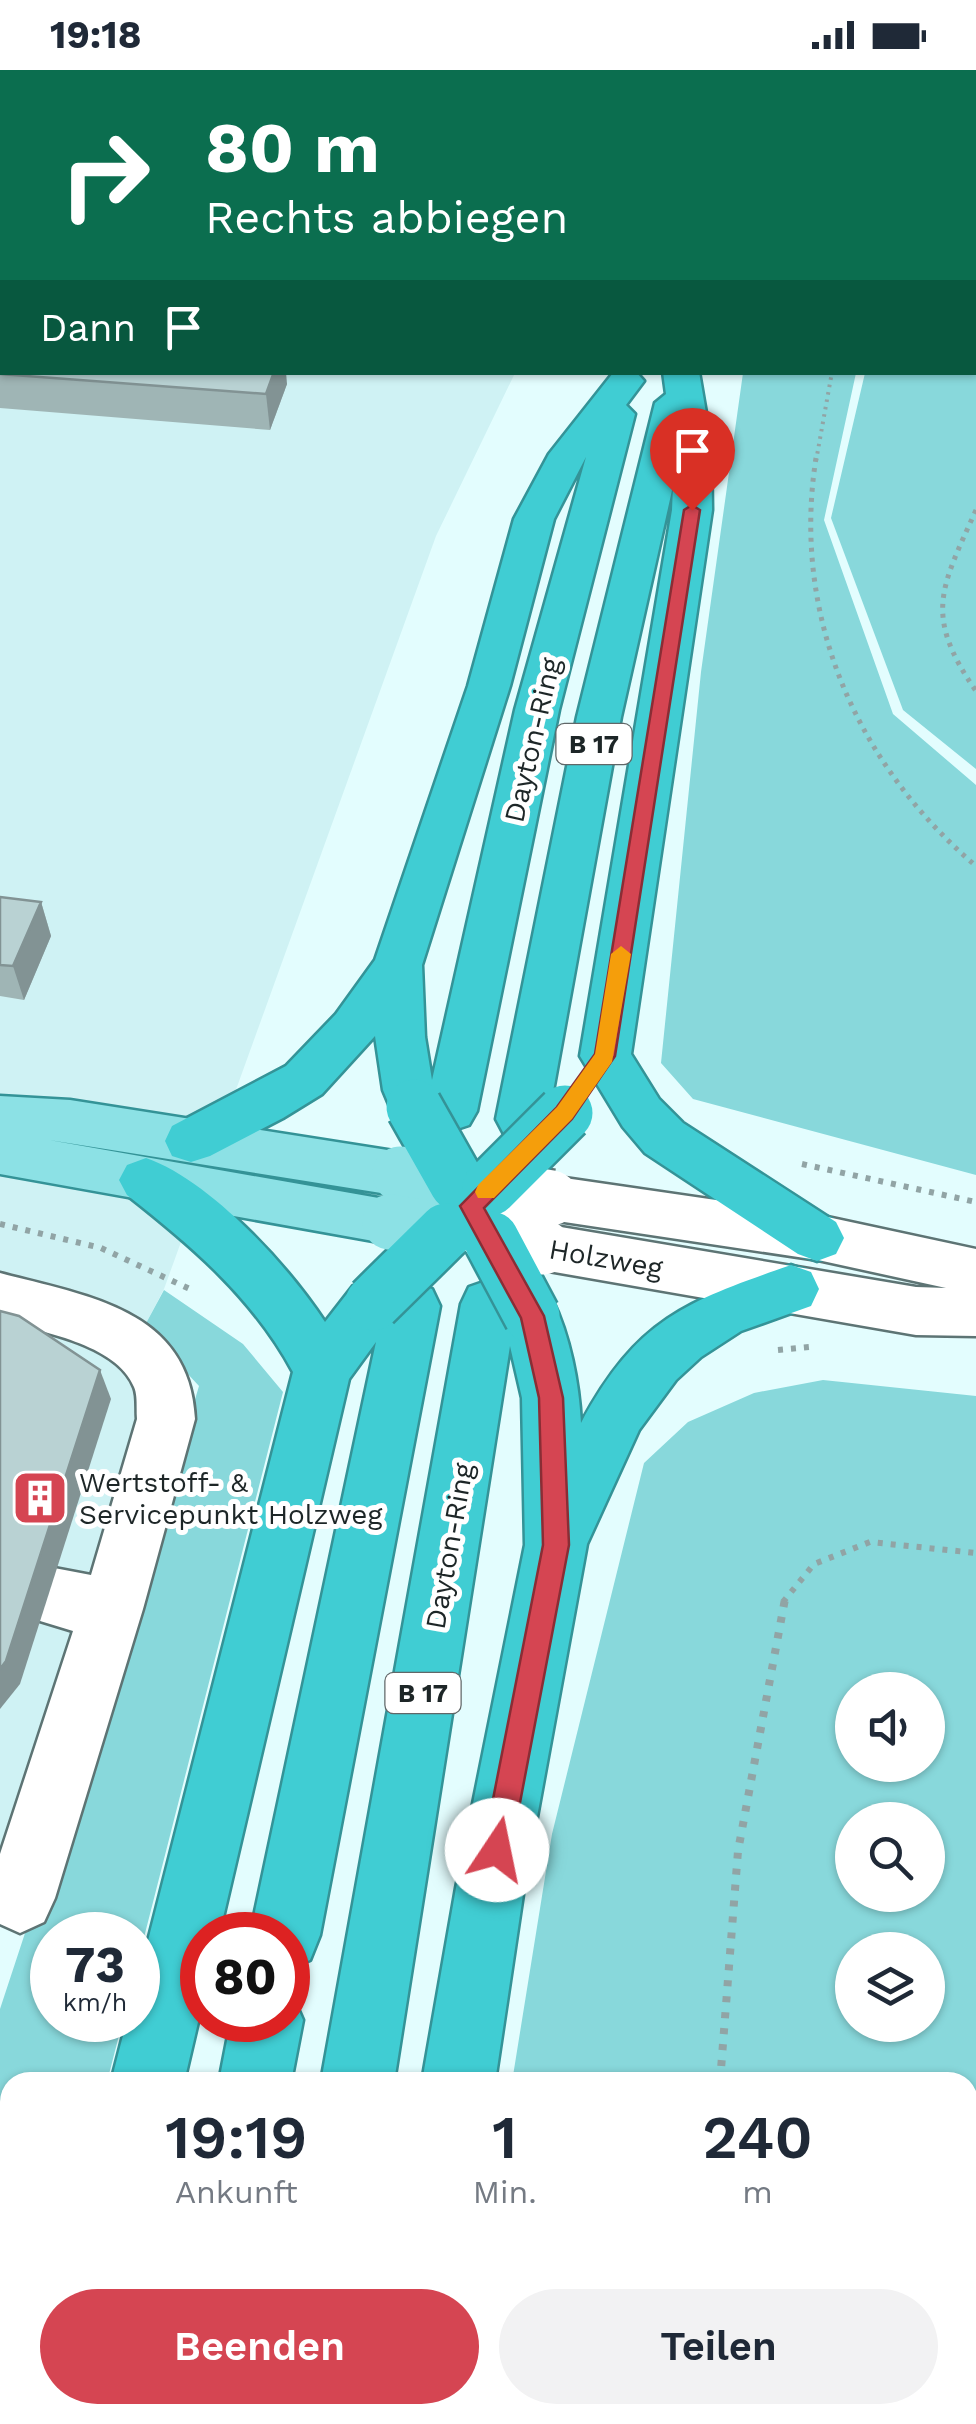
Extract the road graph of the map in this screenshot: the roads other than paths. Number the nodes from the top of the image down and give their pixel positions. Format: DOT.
graph roads {
  1 [pos="679,375"];
  2 [pos="681,375"];
  3 [pos="627,377"];
  4 [pos="398,965"];
  5 [pos="605,1056"];
  6 [pos="433,1109"];
  7 [pos="0,1116"];
  8 [pos="544,1116"];
  9 [pos="192,1140"];
  10 [pos="0,1153"];
  11 [pos="146,1180"];
  12 [pos="395,1198"];
  13 [pos="493,1213"];
  14 [pos="817,1238"];
  15 [pos="976,1272"];
  16 [pos="790,1290"];
  17 [pos="0,1297"];
  18 [pos="392,1304"];
  19 [pos="511,1310"];
  20 [pos="976,1312"];
  21 [pos="322,1370"];
  22 [pos="556,1545"];
  23 [pos="49,1596"];
  24 [pos="112,1609"];
  25 [pos="20,1898"];
  26 [pos="288,1912"];
  27 [pos="263,2042"];
  28 [pos="150,2072"];
  29 [pos="257,2072"];
  30 [pos="360,2072"];
  31 [pos="460,2072"];
  1 -- 8 [label="highway, B 17"];
  2 -- 5 [label="highway"];
  3 -- 4 [label="highway"];
  3 -- 6 [label="highway, Dayton-Ring / B 17"];
  4 -- 6 [label="highway"];
  4 -- 9 [label="highway"];
  5 -- 8 [label="highway"];
  5 -- 14 [label="highway"];
  6 -- 13 [label="highway, bridge"];
  7 -- 9 [label="main road, Holzweg"];
  8 -- 13 [label="highway, bridge"];
  9 -- 12 [label="main road, Holzweg"];
  10 -- 11 [label="main road, Holzweg"];
  11 -- 12 [label="main road, Holzweg"];
  11 -- 21 [label="highway"];
  12 -- 13 [label="main road, Holzweg, bridge"];
  13 -- 14 [label="street, Holzweg"];
  13 -- 16 [label="street, Holzweg"];
  13 -- 18 [label="highway, bridge"];
  13 -- 19 [label="highway, bridge"];
  14 -- 15 [label="street, Holzweg"];
  16 -- 20 [label="street, Holzweg"];
  16 -- 22 [label="highway"];
  17 -- 24 [label="street"];
  18 -- 21 [label="highway"];
  18 -- 26 [label="highway"];
  19 -- 22 [label="highway"];
  19 -- 30 [label="highway, Dayton-Ring / B 17"];
  21 -- 28 [label="highway"];
  22 -- 31 [label="highway"];
  23 -- 24 [label="street"];
  24 -- 25 [label="street"];
  27 -- 29 [label="highway"];
}
